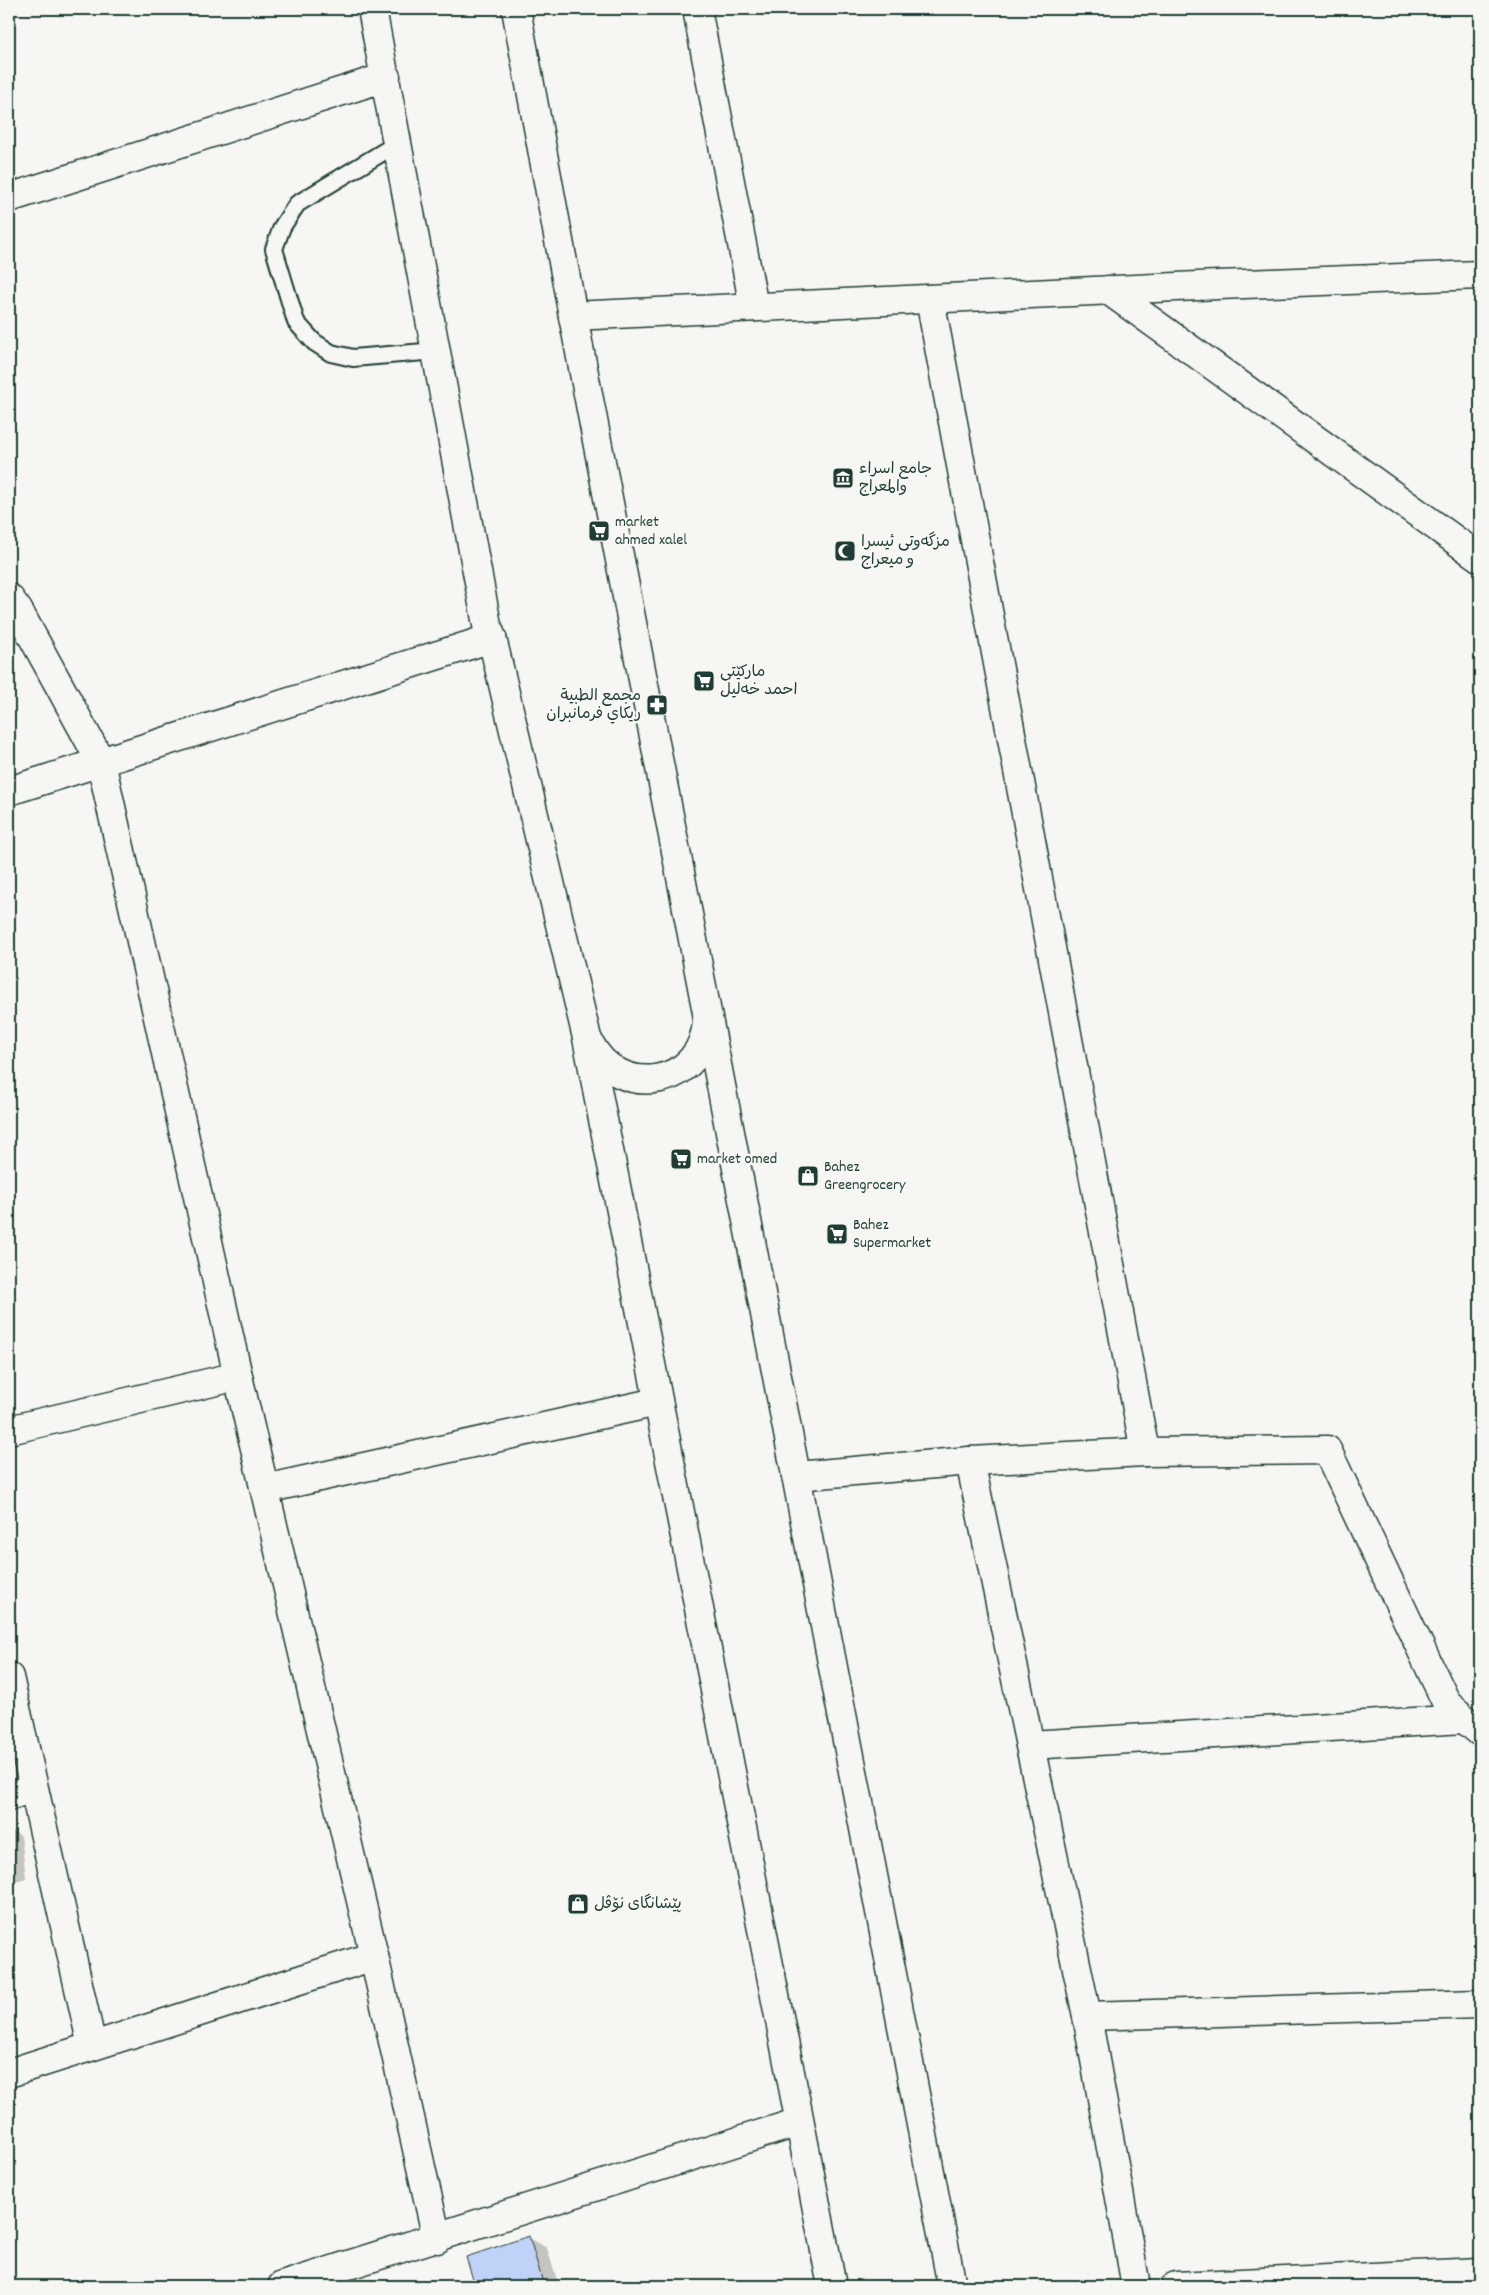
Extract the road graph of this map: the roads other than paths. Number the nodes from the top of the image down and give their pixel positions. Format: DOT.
graph roads {
  1 [pos="372,9"];
  2 [pos="516,9"];
  3 [pos="697,9"];
  4 [pos="386,77"];
  5 [pos="398,143"];
  6 [pos="9,198"];
  7 [pos="1480,275"];
  8 [pos="1108,290"];
  9 [pos="930,299"];
  10 [pos="754,307"];
  11 [pos="573,316"];
  12 [pos="436,351"];
  13 [pos="1480,558"];
  14 [pos="9,598"];
  15 [pos="492,638"];
  16 [pos="100,762"];
  17 [pos="9,791"];
  18 [pos="708,1012"];
  19 [pos="587,1038"];
  20 [pos="238,1376"];
  21 [pos="657,1402"];
  22 [pos="9,1430"];
  23 [pos="1144,1452"];
  24 [pos="970,1462"];
  25 [pos="796,1476"];
  26 [pos="265,1489"];
  27 [pos="9,1677"];
  28 [pos="1472,1726"];
  29 [pos="1030,1745"];
  30 [pos="21,1792"];
  31 [pos="374,1956"];
  32 [pos="1480,2004"];
  33 [pos="1087,2016"];
  34 [pos="92,2046"];
  35 [pos="9,2073"];
  36 [pos="799,2122"];
  37 [pos="437,2239"];
  38 [pos="1480,2272"];
  39 [pos="282,2286"];
  40 [pos="832,2286"];
  41 [pos="952,2286"];
  42 [pos="1136,2286"];
  43 [pos="1175,2286"];
  1 -- 4 [label="street"];
  2 -- 11 [label="street"];
  3 -- 10 [label="street"];
  4 -- 5 [label="street"];
  4 -- 6 [label="street"];
  5 -- 12 [label="street"];
  5 -- 12 [label="lane"];
  7 -- 8 [label="street"];
  8 -- 9 [label="street"];
  8 -- 13 [label="street"];
  9 -- 10 [label="street"];
  9 -- 23 [label="street"];
  10 -- 11 [label="street"];
  11 -- 18 [label="street"];
  12 -- 15 [label="street"];
  14 -- 16 [label="street"];
  15 -- 16 [label="street"];
  15 -- 19 [label="street"];
  16 -- 17 [label="street"];
  16 -- 20 [label="street"];
  18 -- 19 [label="street"];
  18 -- 25 [label="street"];
  19 -- 21 [label="street"];
  20 -- 22 [label="street"];
  20 -- 26 [label="street"];
  21 -- 26 [label="street"];
  21 -- 36 [label="street"];
  23 -- 24 [label="street"];
  23 -- 28 [label="street"];
  24 -- 25 [label="street"];
  24 -- 29 [label="street"];
  25 -- 41 [label="street"];
  26 -- 31 [label="street"];
  27 -- 30 [label="street"];
  28 -- 29 [label="street"];
  29 -- 33 [label="street"];
  30 -- 34 [label="street"];
  31 -- 34 [label="street"];
  31 -- 37 [label="street"];
  32 -- 33 [label="street"];
  33 -- 42 [label="street"];
  34 -- 35 [label="street"];
  36 -- 37 [label="street"];
  36 -- 40 [label="street"];
  37 -- 39 [label="street"];
  38 -- 43 [label="street"];
}
